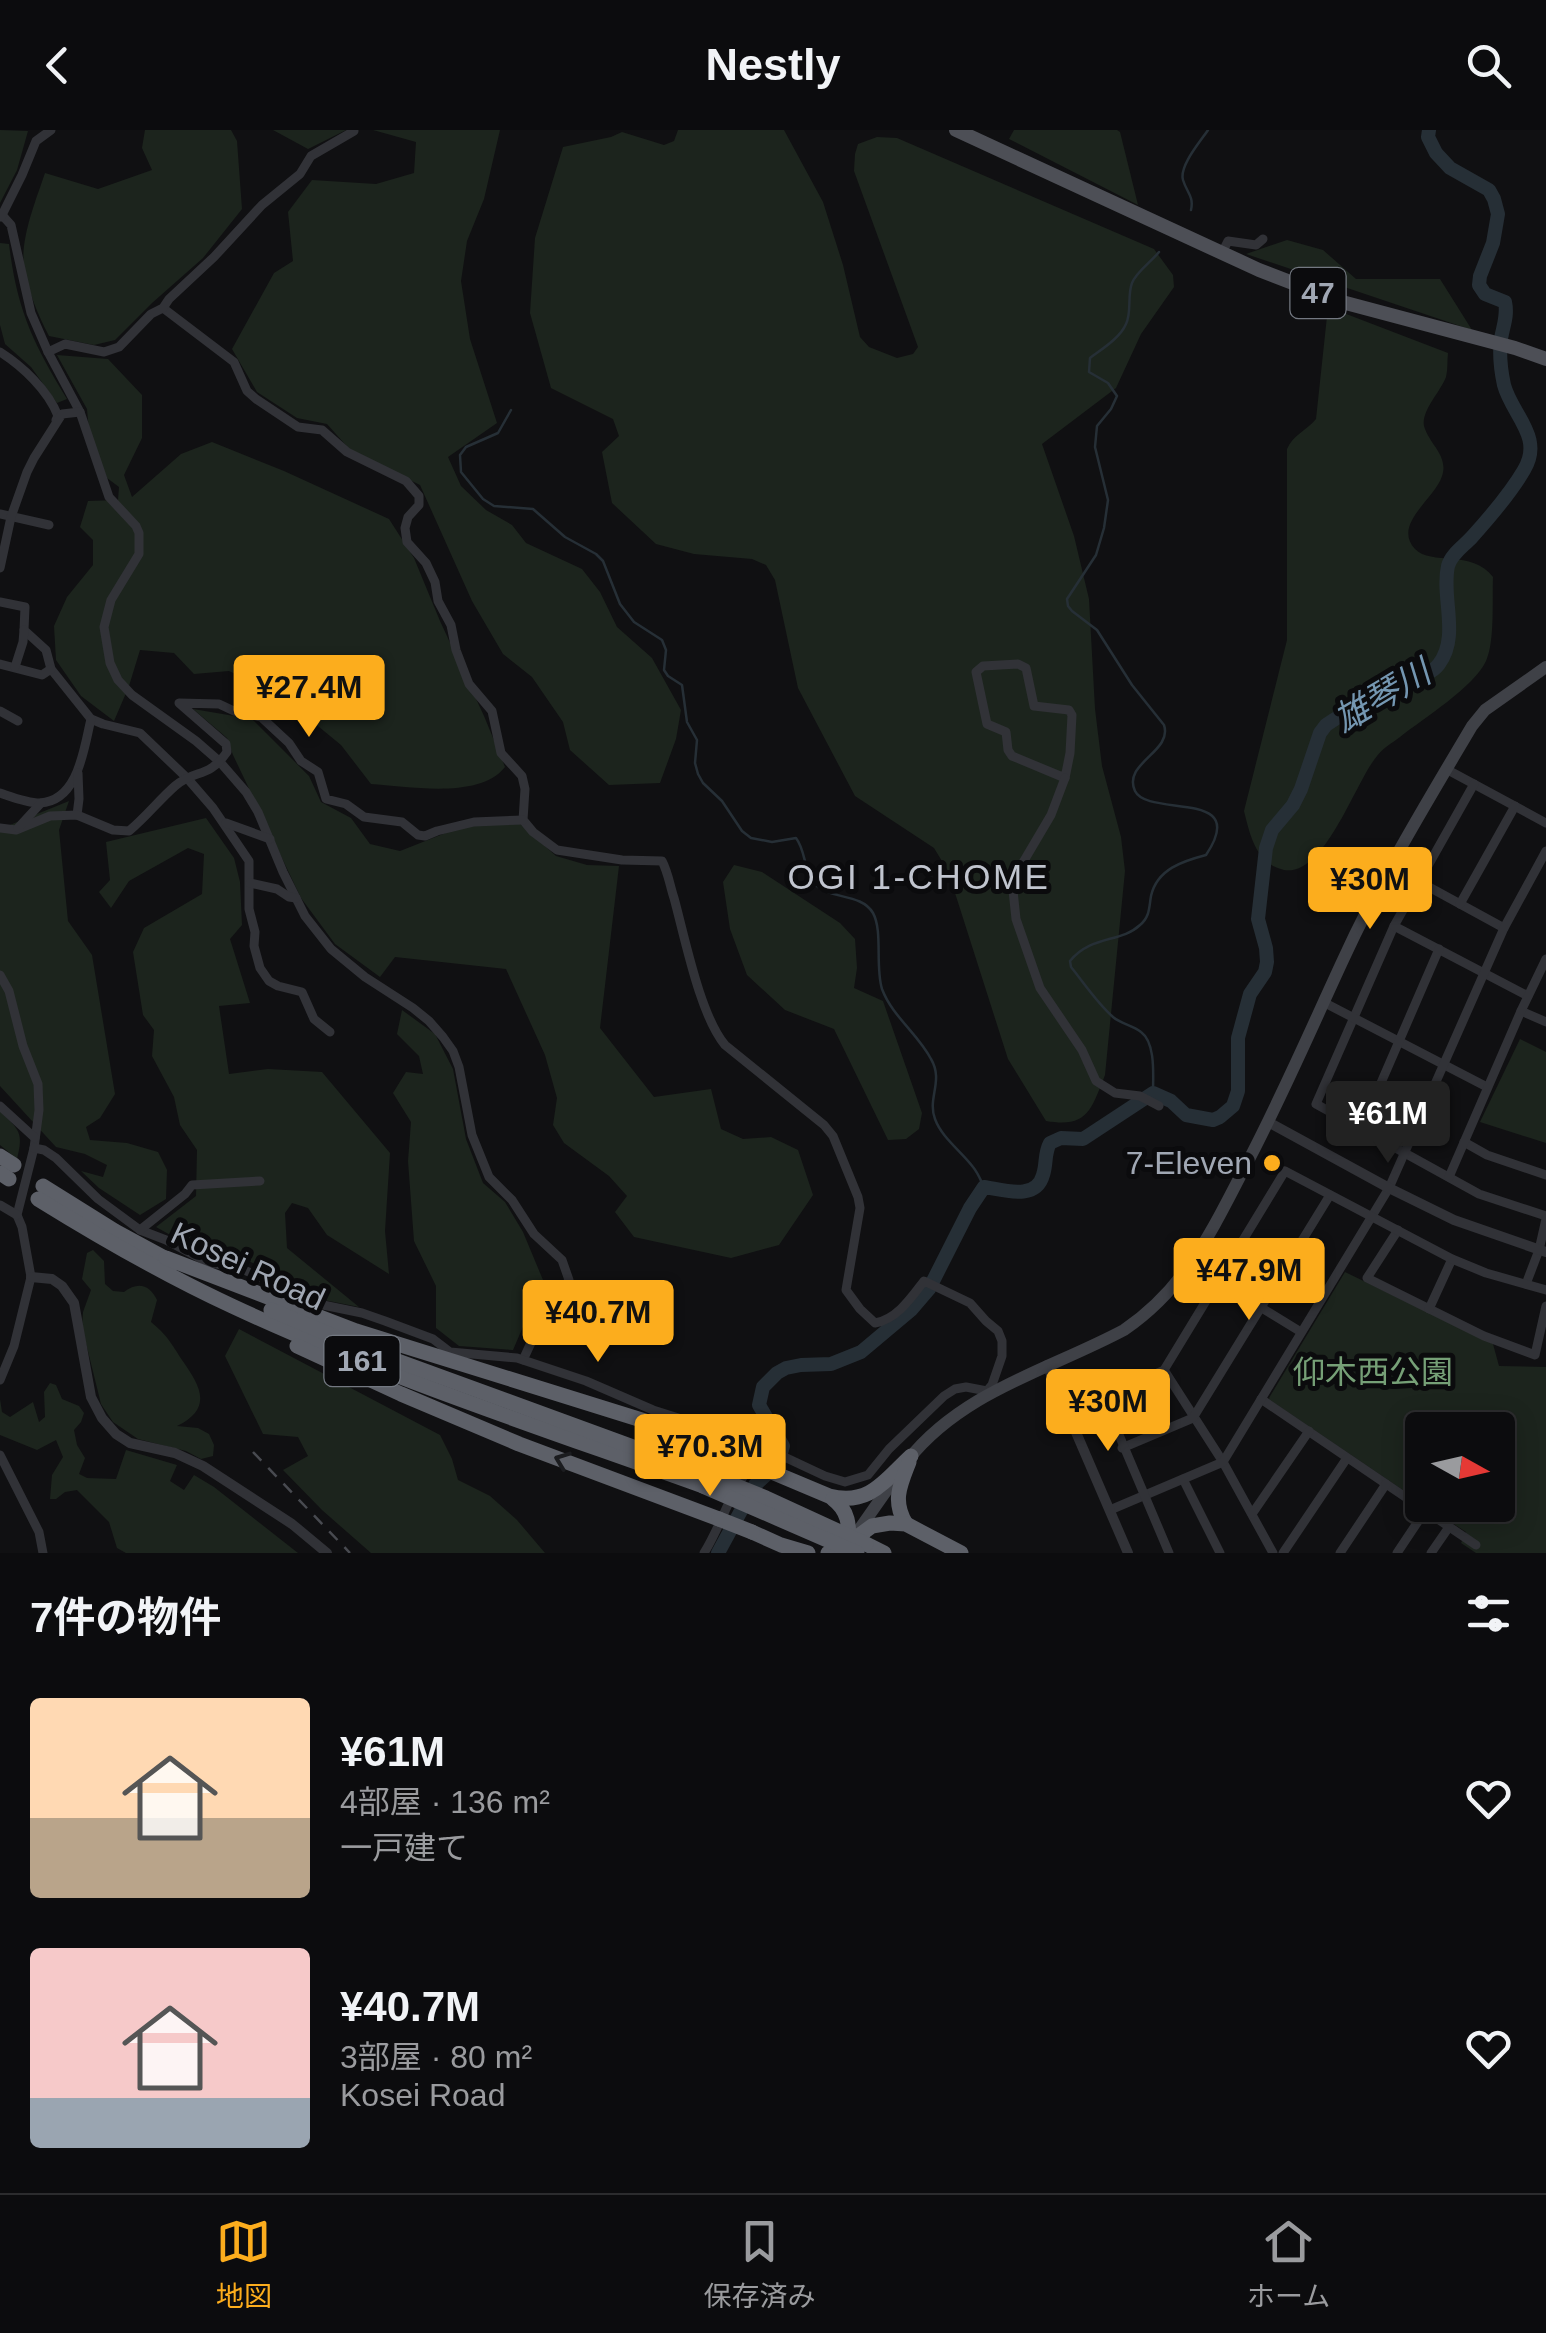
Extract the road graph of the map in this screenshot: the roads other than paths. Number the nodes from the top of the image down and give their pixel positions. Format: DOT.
graph roads {
  1 [pos="51,130"];
  2 [pos="956,130"];
  3 [pos="354,132"];
  4 [pos="1,216"];
  5 [pos="1263,238"];
  6 [pos="1222,253"];
  7 [pos="162,308"];
  8 [pos="0,352"];
  9 [pos="48,352"];
  10 [pos="1546,359"];
  11 [pos="80,412"];
  12 [pos="51,430"];
  13 [pos="0,514"];
  14 [pos="12,516"];
  15 [pos="49,525"];
  16 [pos="0,568"];
  17 [pos="0,602"];
  18 [pos="24,630"];
  19 [pos="0,664"];
  20 [pos="15,667"];
  21 [pos="1546,667"];
  22 [pos="51,669"];
  23 [pos="0,711"];
  24 [pos="92,718"];
  25 [pos="18,721"];
  26 [pos="220,762"];
  27 [pos="1446,769"];
  28 [pos="78,773"];
  29 [pos="187,778"];
  30 [pos="1065,778"];
  31 [pos="1474,784"];
  32 [pos="0,793"];
  33 [pos="41,803"];
  34 [pos="1515,806"];
  35 [pos="77,816"];
  36 [pos="523,820"];
  37 [pos="224,822"];
  38 [pos="1546,823"];
  39 [pos="0,828"];
  40 [pos="16,830"];
  41 [pos="270,839"];
  42 [pos="1546,851"];
  43 [pos="1542,869"];
  44 [pos="1418,882"];
  45 [pos="250,884"];
  46 [pos="296,898"];
  47 [pos="1460,904"];
  48 [pos="1394,926"];
  49 [pos="1504,928"];
  50 [pos="1439,949"];
  51 [pos="1546,959"];
  52 [pos="1484,972"];
  53 [pos="0,975"];
  54 [pos="1528,996"];
  55 [pos="1325,1003"];
  56 [pos="1521,1011"];
  57 [pos="1353,1018"];
  58 [pos="1546,1022"];
  59 [pos="330,1032"];
  60 [pos="1398,1041"];
  61 [pos="1444,1065"];
  62 [pos="1487,1087"];
  63 [pos="0,1106"];
  64 [pos="1159,1106"];
  65 [pos="1268,1122"];
  66 [pos="1360,1128"];
  67 [pos="1464,1142"];
  68 [pos="35,1143"];
  69 [pos="1405,1153"];
  70 [pos="1546,1175"];
  71 [pos="1448,1177"];
  72 [pos="260,1181"];
  73 [pos="1389,1188"];
  74 [pos="1330,1195"];
  75 [pos="0,1205"];
  76 [pos="17,1215"];
  77 [pos="1372,1217"];
  78 [pos="1546,1218"];
  79 [pos="140,1230"];
  80 [pos="1398,1230"];
  81 [pos="1542,1251"];
  82 [pos="166,1258"];
  83 [pos="1452,1259"];
  84 [pos="31,1277"];
  85 [pos="1218,1281"];
  86 [pos="183,1282"];
  87 [pos="1526,1284"];
  88 [pos="1546,1290"];
  89 [pos="1546,1306"];
  90 [pos="1261,1308"];
  91 [pos="1429,1309"];
  92 [pos="1301,1332"];
  93 [pos="523,1360"];
  94 [pos="1047,1365"];
  95 [pos="1164,1370"];
  96 [pos="0,1380"];
  97 [pos="988,1392"];
  98 [pos="1261,1400"];
  99 [pos="1192,1418"];
  100 [pos="1309,1431"];
  101 [pos="766,1448"];
  102 [pos="1122,1448"];
  103 [pos="0,1455"];
  104 [pos="911,1456"];
  105 [pos="1347,1458"];
  106 [pos="1223,1462"];
  107 [pos="754,1464"];
  108 [pos="1183,1479"];
  109 [pos="705,1480"];
  110 [pos="1386,1484"];
  111 [pos="829,1496"];
  112 [pos="1144,1496"];
  113 [pos="1405,1497"];
  114 [pos="1110,1510"];
  115 [pos="1252,1514"];
  116 [pos="1419,1522"];
  117 [pos="1442,1522"];
  118 [pos="906,1524"];
  119 [pos="1449,1527"];
  120 [pos="1476,1546"];
  121 [pos="786,1549"];
  122 [pos="853,1549"];
  123 [pos="42,1553"];
  124 [pos="326,1553"];
  125 [pos="704,1553"];
  126 [pos="808,1553"];
  127 [pos="828,1553"];
  128 [pos="884,1553"];
  129 [pos="960,1553"];
  130 [pos="1128,1553"];
  131 [pos="1169,1553"];
  132 [pos="1220,1553"];
  133 [pos="1273,1553"];
  134 [pos="1283,1553"];
  135 [pos="1340,1553"];
  136 [pos="1398,1553"];
  137 [pos="1431,1553"];
  1 -- 4 [label="street"];
  2 -- 6 [label="main road, 47"];
  3 -- 7 [label="street"];
  4 -- 9 [label="street"];
  5 -- 6 [label="street"];
  6 -- 10 [label="main road, 47"];
  7 -- 9 [label="street"];
  7 -- 36 [label="street"];
  8 -- 12 [label="street"];
  9 -- 11 [label="street"];
  11 -- 12 [label="street"];
  11 -- 26 [label="street"];
  12 -- 14 [label="street"];
  13 -- 14 [label="street"];
  14 -- 15 [label="street"];
  14 -- 16 [label="street"];
  17 -- 18 [label="street"];
  18 -- 20 [label="street"];
  18 -- 22 [label="street"];
  19 -- 20 [label="street"];
  20 -- 22 [label="street"];
  21 -- 27 [label="main road"];
  22 -- 24 [label="street"];
  23 -- 25 [label="street"];
  24 -- 28 [label="street"];
  24 -- 29 [label="street"];
  26 -- 29 [label="street"];
  26 -- 36 [label="street"];
  26 -- 41 [label="street"];
  27 -- 31 [label="street"];
  27 -- 55 [label="main road"];
  28 -- 33 [label="street"];
  28 -- 35 [label="street"];
  29 -- 35 [label="street"];
  29 -- 37 [label="street"];
  30 -- 30 [label="street"];
  30 -- 64 [label="street"];
  31 -- 34 [label="street"];
  31 -- 44 [label="street"];
  32 -- 33 [label="street"];
  33 -- 40 [label="street"];
  34 -- 38 [label="street"];
  34 -- 47 [label="street"];
  35 -- 40 [label="street"];
  36 -- 97 [label="street"];
  37 -- 41 [label="street"];
  37 -- 45 [label="street"];
  39 -- 40 [label="street"];
  41 -- 46 [label="street"];
  42 -- 43 [label="street"];
  43 -- 49 [label="street"];
  44 -- 47 [label="street"];
  44 -- 48 [label="street"];
  45 -- 46 [label="street"];
  45 -- 59 [label="street"];
  46 -- 93 [label="street"];
  47 -- 49 [label="street"];
  48 -- 50 [label="street"];
  48 -- 57 [label="street"];
  49 -- 52 [label="street"];
  50 -- 52 [label="street"];
  50 -- 60 [label="street"];
  51 -- 54 [label="street"];
  52 -- 54 [label="street"];
  52 -- 61 [label="street"];
  53 -- 68 [label="street"];
  54 -- 56 [label="street"];
  55 -- 57 [label="street"];
  55 -- 65 [label="main road"];
  56 -- 58 [label="street"];
  56 -- 62 [label="street"];
  57 -- 60 [label="street"];
  57 -- 66 [label="street"];
  60 -- 61 [label="street"];
  60 -- 66 [label="street"];
  61 -- 62 [label="street"];
  61 -- 69 [label="street"];
  62 -- 67 [label="street"];
  63 -- 68 [label="street"];
  65 -- 73 [label="street"];
  65 -- 94 [label="main road"];
  66 -- 69 [label="street"];
  67 -- 70 [label="street"];
  67 -- 71 [label="street"];
  68 -- 76 [label="street"];
  68 -- 79 [label="street"];
  69 -- 71 [label="street"];
  69 -- 73 [label="street"];
  71 -- 78 [label="street"];
  72 -- 79 [label="street"];
  73 -- 77 [label="street"];
  73 -- 81 [label="street"];
  74 -- 77 [label="street"];
  74 -- 85 [label="street"];
  74 -- 90 [label="street"];
  75 -- 76 [label="street"];
  76 -- 84 [label="street"];
  77 -- 80 [label="street"];
  77 -- 92 [label="street"];
  78 -- 81 [label="street"];
  79 -- 93 [label="street"];
  80 -- 83 [label="street"];
  80 -- 91 [label="street"];
  81 -- 87 [label="street"];
  82 -- 86 [label="highway, Kosei Road / 161"];
  82 -- 107 [label="highway"];
  82 -- 109 [label="highway, Kosei Road / 161"];
  83 -- 87 [label="street"];
  83 -- 91 [label="street"];
  84 -- 96 [label="street"];
  84 -- 124 [label="street"];
  85 -- 90 [label="street"];
  85 -- 95 [label="street"];
  86 -- 109 [label="highway, Kosei Road / 161"];
  121 -- 86 [label="highway, one-way, bridge"];
  87 -- 88 [label="street"];
  89 -- 91 [label="street"];
  90 -- 92 [label="street"];
  90 -- 99 [label="street"];
  92 -- 98 [label="street"];
  93 -- 101 [label="street"];
  94 -- 97 [label="main road"];
  94 -- 114 [label="street"];
  95 -- 99 [label="street"];
  95 -- 102 [label="street"];
  97 -- 101 [label="street"];
  97 -- 104 [label="main road"];
  98 -- 100 [label="street"];
  98 -- 106 [label="street"];
  99 -- 102 [label="street"];
  99 -- 106 [label="street"];
  100 -- 105 [label="street"];
  100 -- 115 [label="street"];
  101 -- 107 [label="street"];
  102 -- 112 [label="street"];
  103 -- 123 [label="street"];
  104 -- 111 [label="highway"];
  104 -- 118 [label="highway"];
  104 -- 122 [label="main road"];
  105 -- 110 [label="street"];
  105 -- 134 [label="street"];
  106 -- 108 [label="street"];
  106 -- 115 [label="street"];
  107 -- 111 [label="highway"];
  107 -- 125 [label="street"];
  108 -- 112 [label="street"];
  108 -- 132 [label="street"];
  109 -- 122 [label="highway, Kosei Road / 161, bridge"];
  110 -- 113 [label="street"];
  110 -- 135 [label="street"];
  111 -- 122 [label="highway"];
  112 -- 114 [label="street"];
  112 -- 131 [label="street"];
  114 -- 130 [label="street"];
  115 -- 133 [label="street"];
  116 -- 136 [label="street"];
  117 -- 119 [label="street"];
  118 -- 122 [label="highway"];
  118 -- 129 [label="highway"];
  119 -- 120 [label="street"];
  119 -- 137 [label="street"];
  121 -- 126 [label="highway"];
  122 -- 127 [label="highway"];
  122 -- 128 [label="highway, Kosei Road / 161"];
}
